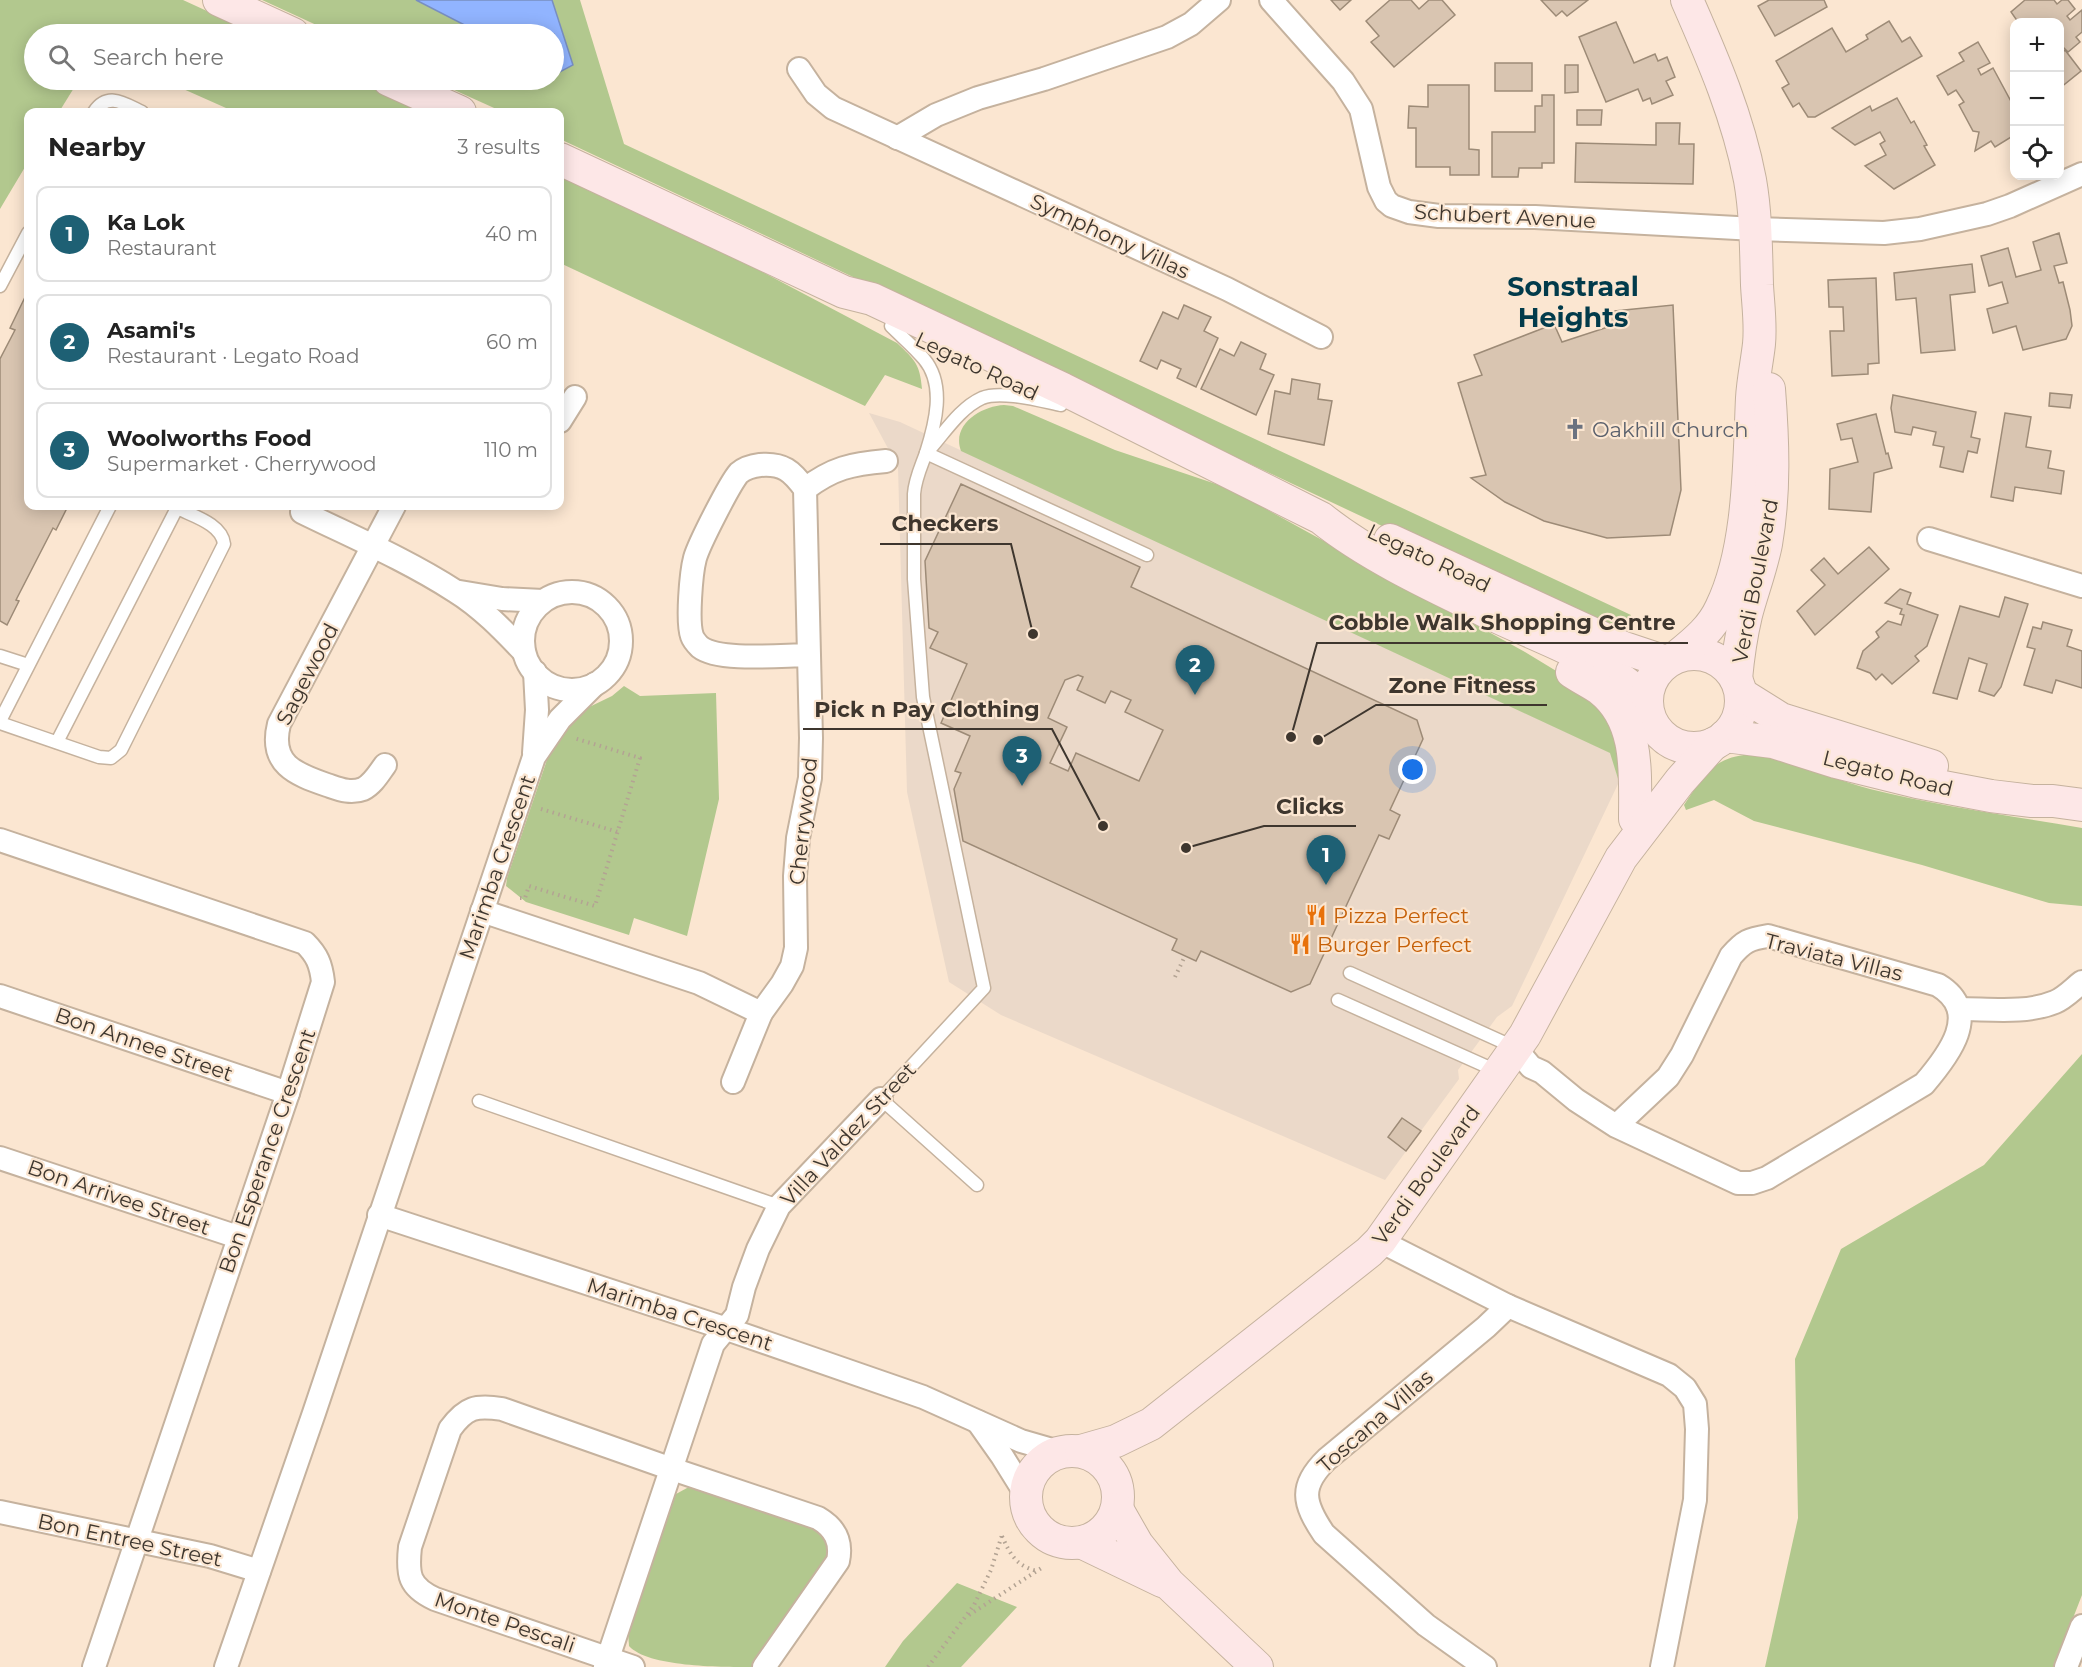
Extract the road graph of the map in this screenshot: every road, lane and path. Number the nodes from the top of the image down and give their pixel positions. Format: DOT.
graph roads {
  1 [pos="219,0"];
  2 [pos="1219,0"];
  3 [pos="1271,0"];
  4 [pos="1688,0"];
  5 [pos="271,24"];
  6 [pos="799,69"];
  7 [pos="411,90"];
  8 [pos="97,108"];
  9 [pos="133,108"];
  10 [pos="451,108"];
  11 [pos="897,138"];
  12 [pos="564,161"];
  13 [pos="2082,174"];
  14 [pos="1755,229"];
  15 [pos="24,241"];
  16 [pos="0,286"];
  17 [pos="844,292"];
  18 [pos="891,326"];
  19 [pos="1321,337"];
  20 [pos="1759,341"];
  21 [pos="575,398"];
  22 [pos="1061,405"];
  23 [pos="564,415"];
  24 [pos="1152,434"];
  25 [pos="926,453"];
  26 [pos="886,461"];
  27 [pos="805,489"];
  28 [pos="108,510"];
  29 [pos="175,510"];
  30 [pos="182,510"];
  31 [pos="298,510"];
  32 [pos="392,510"];
  33 [pos="1321,518"];
  34 [pos="1929,539"];
  35 [pos="373,546"];
  36 [pos="1147,555"];
  37 [pos="2082,586"];
  38 [pos="455,591"];
  39 [pos="543,601"];
  40 [pos="1486,612"];
  41 [pos="524,652"];
  42 [pos="808,655"];
  43 [pos="0,656"];
  44 [pos="1673,658"];
  45 [pos="28,665"];
  46 [pos="535,672"];
  47 [pos="595,684"];
  48 [pos="1738,686"];
  49 [pos="1646,699"];
  50 [pos="0,722"];
  51 [pos="550,730"];
  52 [pos="1657,730"];
  53 [pos="1719,740"];
  54 [pos="57,742"];
  55 [pos="534,757"];
  56 [pos="385,765"];
  57 [pos="519,802"];
  58 [pos="2068,803"];
  59 [pos="1635,819"];
  60 [pos="618,832"];
  61 [pos="0,840"];
  62 [pos="1621,858"];
  63 [pos="482,911"];
  64 [pos="504,918"];
  65 [pos="1185,956"];
  66 [pos="1350,974"];
  67 [pos="1175,977"];
  68 [pos="2082,982"];
  69 [pos="0,996"];
  70 [pos="1338,1000"];
  71 [pos="1959,1009"];
  72 [pos="761,1013"];
  73 [pos="1516,1063"];
  74 [pos="733,1082"];
  75 [pos="288,1093"];
  76 [pos="881,1099"];
  77 [pos="479,1101"];
  78 [pos="1616,1126"];
  79 [pos="0,1158"];
  80 [pos="976,1185"];
  81 [pos="779,1206"];
  82 [pos="380,1215"];
  83 [pos="238,1237"];
  84 [pos="1380,1240"];
  85 [pos="1508,1306"];
  86 [pos="724,1328"];
  87 [pos="977,1420"];
  88 [pos="1151,1424"];
  89 [pos="1070,1452"];
  90 [pos="672,1470"];
  91 [pos="1025,1493"];
  92 [pos="1118,1499"];
  93 [pos="0,1512"];
  94 [pos="136,1539"];
  95 [pos="1083,1543"];
  96 [pos="1043,1566"];
  97 [pos="259,1570"];
  98 [pos="1036,1570"];
  99 [pos="1169,1584"];
  100 [pos="965,1617"];
  101 [pos="2082,1626"];
  102 [pos="606,1663"];
  103 [pos="94,1667"];
  104 [pos="226,1667"];
  105 [pos="633,1667"];
  106 [pos="764,1667"];
  107 [pos="928,1667"];
  108 [pos="1257,1667"];
  109 [pos="1485,1667"];
  110 [pos="1662,1667"];
  111 [pos="2066,1667"];
  1 -- 5 [label="street"];
  2 -- 11 [label="street"];
  3 -- 14 [label="street, Schubert Avenue"];
  4 -- 14 [label="street, Verdi Boulevard"];
  6 -- 11 [label="street, Symphony Villas"];
  7 -- 10 [label="street"];
  8 -- 9 [label="lane"];
  11 -- 19 [label="street, Symphony Villas"];
  12 -- 17 [label="street, Legato Road"];
  13 -- 14 [label="street, Schubert Avenue"];
  14 -- 20 [label="street, Verdi Boulevard"];
  15 -- 16 [label="lane"];
  17 -- 18 [label="street, Legato Road"];
  17 -- 24 [label="street, Legato Road"];
  18 -- 22 [label="street, Legato Road"];
  18 -- 25 [label="lane"];
  20 -- 44 [label="street, Verdi Boulevard"];
  20 -- 48 [label="street, Verdi Boulevard"];
  21 -- 23 [label="street"];
  22 -- 24 [label="street, Legato Road"];
  22 -- 25 [label="lane"];
  24 -- 33 [label="street, Legato Road"];
  25 -- 36 [label="lane"];
  25 -- 76 [label="lane, Villa Valdez Street"];
  26 -- 27 [label="street"];
  27 -- 42 [label="street, Cherrywood"];
  27 -- 42 [label="street"];
  28 -- 45 [label="lane"];
  29 -- 54 [label="lane"];
  30 -- 54 [label="lane"];
  31 -- 35 [label="street"];
  32 -- 35 [label="street, Sagewood"];
  33 -- 40 [label="street, Legato Road"];
  33 -- 44 [label="street, Legato Road"];
  34 -- 37 [label="street"];
  35 -- 38 [label="street"];
  35 -- 56 [label="street, Sagewood"];
  38 -- 39 [label="street"];
  38 -- 41 [label="street"];
  39 -- 41 [label="street"];
  39 -- 47 [label="street"];
  40 -- 49 [label="street, Legato Road"];
  40 -- 59 [label="street"];
  41 -- 46 [label="street"];
  42 -- 72 [label="street, Cherrywood"];
  43 -- 45 [label="lane"];
  44 -- 48 [label="street"];
  44 -- 49 [label="street"];
  45 -- 50 [label="lane"];
  46 -- 47 [label="street"];
  46 -- 55 [label="street, Marimba Crescent"];
  47 -- 51 [label="street, Marimba Crescent"];
  48 -- 53 [label="street"];
  48 -- 58 [label="street, Legato Road"];
  49 -- 52 [label="street"];
  50 -- 54 [label="lane"];
  51 -- 55 [label="street, Marimba Crescent"];
  51 -- 60 [label="path"];
  52 -- 53 [label="street"];
  52 -- 59 [label="street, Verdi Boulevard"];
  53 -- 58 [label="street, Legato Road"];
  53 -- 62 [label="street, Verdi Boulevard"];
  55 -- 57 [label="street, Marimba Crescent"];
  57 -- 60 [label="path"];
  57 -- 63 [label="street, Marimba Crescent"];
  59 -- 62 [label="street, Verdi Boulevard"];
  60 -- 64 [label="path"];
  61 -- 75 [label="street, Bon Esperance Crescent"];
  62 -- 73 [label="street, Verdi Boulevard"];
  63 -- 64 [label="street"];
  63 -- 82 [label="street, Marimba Crescent"];
  64 -- 72 [label="street"];
  65 -- 67 [label="path"];
  66 -- 73 [label="lane"];
  68 -- 71 [label="street"];
  69 -- 75 [label="street, Bon Annee Street"];
  70 -- 73 [label="lane"];
  71 -- 78 [label="street"];
  71 -- 78 [label="street, Traviata Villas"];
  72 -- 74 [label="street, Cherrywood"];
  73 -- 78 [label="street"];
  73 -- 84 [label="street, Verdi Boulevard"];
  75 -- 83 [label="street, Bon Esperance Crescent"];
  76 -- 80 [label="lane"];
  76 -- 81 [label="street, Villa Valdez Street"];
  77 -- 81 [label="lane"];
  79 -- 83 [label="street, Bon Arrivee Street"];
  81 -- 86 [label="street, Villa Valdez Street"];
  82 -- 86 [label="street, Marimba Crescent"];
  82 -- 97 [label="street, Marimba Crescent"];
  83 -- 94 [label="street, Bon Esperance Crescent"];
  84 -- 85 [label="street"];
  84 -- 88 [label="street, Verdi Boulevard"];
  85 -- 109 [label="street, Toscana Villas"];
  85 -- 110 [label="street"];
  86 -- 87 [label="street, Marimba Crescent"];
  86 -- 90 [label="street"];
  87 -- 89 [label="street, Marimba Crescent"];
  87 -- 91 [label="street"];
  88 -- 89 [label="street, Verdi Boulevard"];
  88 -- 92 [label="street, Verdi Boulevard"];
  89 -- 91 [label="street"];
  89 -- 92 [label="street"];
  90 -- 102 [label="street"];
  90 -- 102 [label="street, Monte Pescali"];
  90 -- 106 [label="street, Monte Pescali"];
  91 -- 95 [label="street"];
  92 -- 95 [label="street"];
  92 -- 99 [label="street"];
  93 -- 94 [label="street, Bon Entree Street"];
  94 -- 97 [label="street, Bon Entree Street"];
  94 -- 103 [label="street, Bon Esperance Crescent"];
  95 -- 99 [label="street"];
  96 -- 98 [label="path"];
  97 -- 104 [label="street, Marimba Crescent"];
  98 -- 100 [label="path"];
  98 -- 100 [label="path"];
  99 -- 108 [label="street"];
  100 -- 107 [label="path"];
  101 -- 111 [label="street"];
  102 -- 105 [label="street, Monte Pescali"];
}
